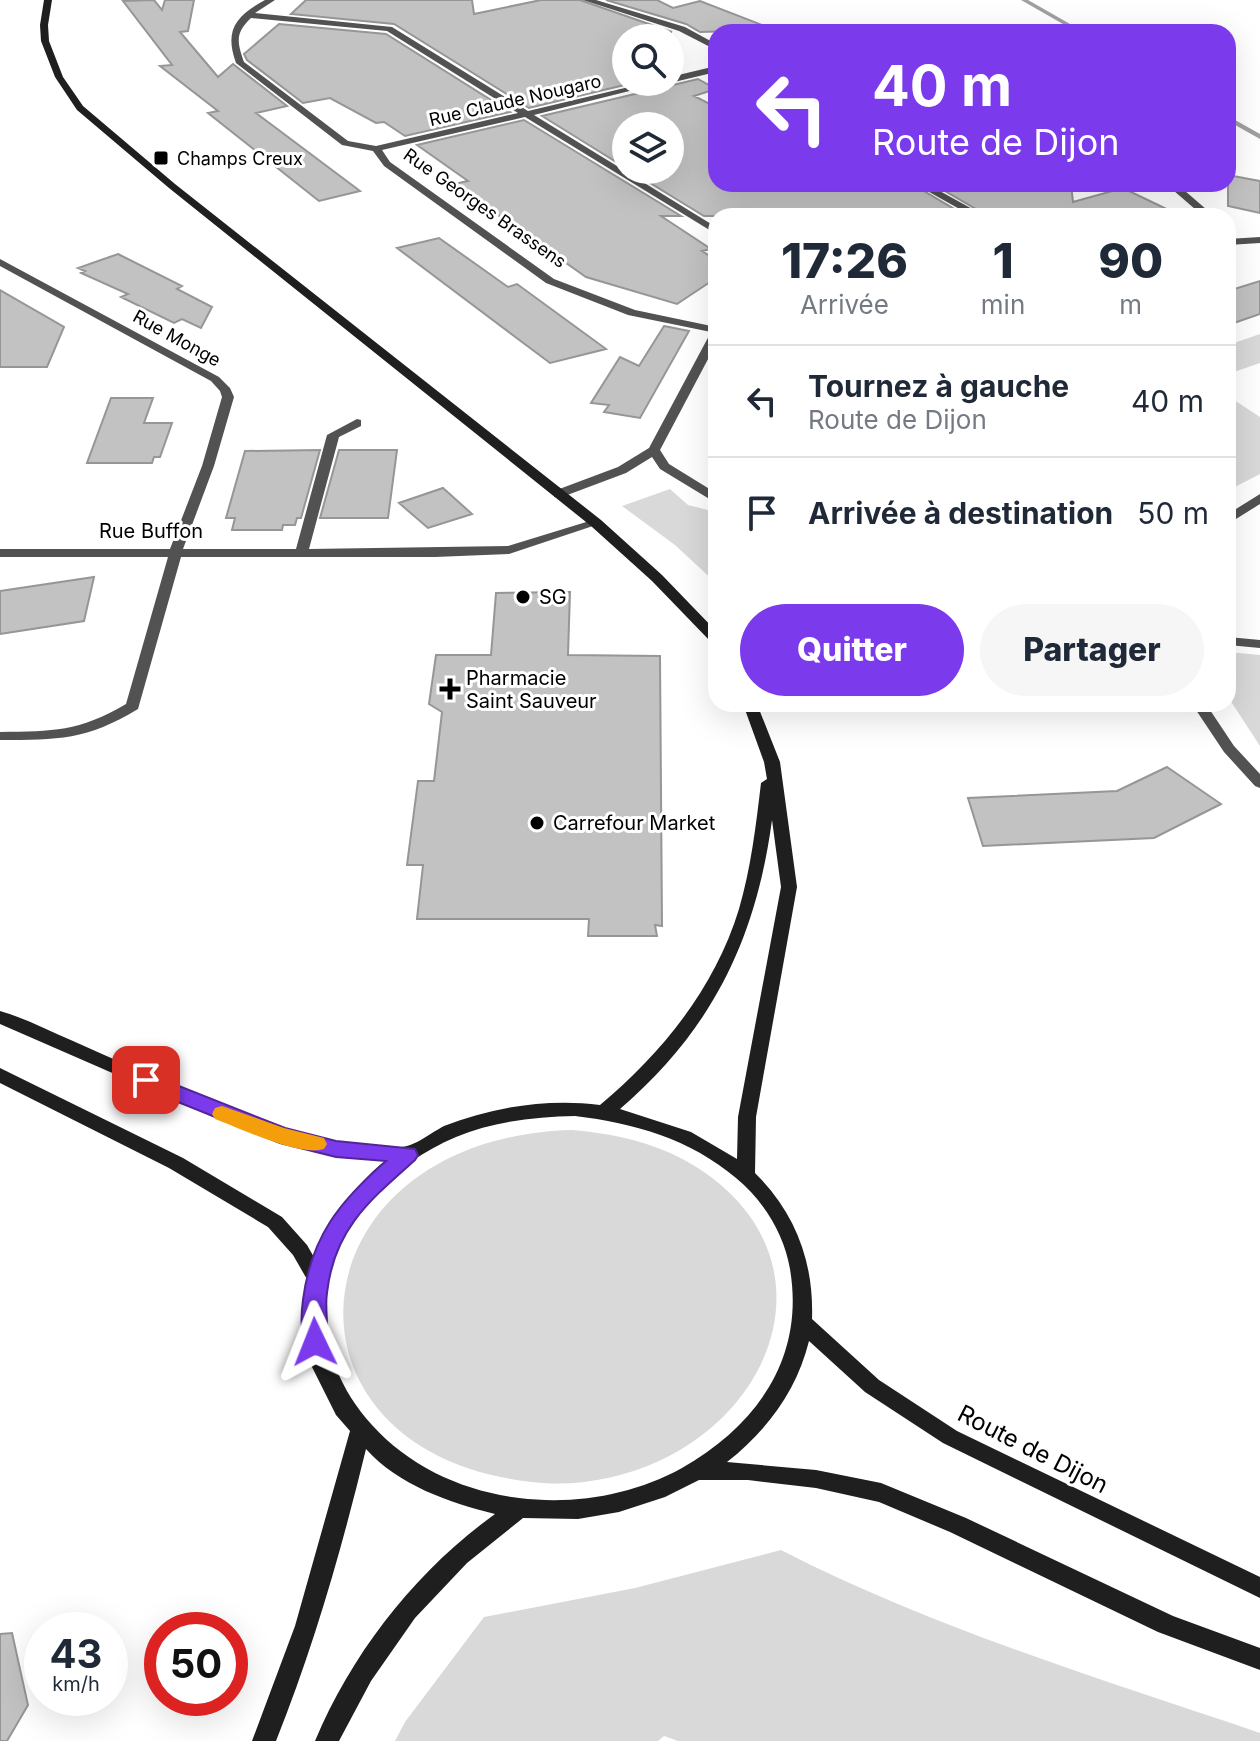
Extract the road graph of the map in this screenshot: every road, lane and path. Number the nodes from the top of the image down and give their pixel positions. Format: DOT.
graph roads {
  1 [pos="48,0"];
  2 [pos="271,0"];
  3 [pos="587,0"];
  4 [pos="248,15"];
  5 [pos="708,43"];
  6 [pos="708,71"];
  7 [pos="684,77"];
  8 [pos="612,94"];
  9 [pos="529,114"];
  10 [pos="376,149"];
  11 [pos="935,192"];
  12 [pos="1180,192"];
  13 [pos="965,208"];
  14 [pos="1200,208"];
  15 [pos="708,226"];
  16 [pos="1236,240"];
  17 [pos="1260,240"];
  18 [pos="0,262"];
  19 [pos="708,329"];
  20 [pos="708,346"];
  21 [pos="357,423"];
  22 [pos="654,450"];
  23 [pos="558,494"];
  24 [pos="708,494"];
  25 [pos="1260,498"];
  26 [pos="1236,514"];
  27 [pos="596,523"];
  28 [pos="176,551"];
  29 [pos="302,552"];
  30 [pos="0,553"];
  31 [pos="708,631"];
  32 [pos="1236,642"];
  33 [pos="1260,644"];
  34 [pos="753,712"];
  35 [pos="1204,712"];
  36 [pos="0,736"];
  37 [pos="772,762"];
  38 [pos="1260,783"];
  39 [pos="0,1017"];
  40 [pos="0,1075"];
  41 [pos="604,1112"];
  42 [pos="407,1155"];
  43 [pos="746,1175"];
  44 [pos="317,1279"];
  45 [pos="804,1324"];
  46 [pos="360,1432"];
  47 [pos="699,1471"];
  48 [pos="520,1508"];
  49 [pos="1260,1588"];
  50 [pos="1260,1659"];
  51 [pos="264,1741"];
  52 [pos="327,1741"];
  1 -- 23 [label="main road"];
  2 -- 4 [label="street"];
  3 -- 5 [label="street"];
  4 -- 9 [label="street"];
  4 -- 10 [label="street"];
  6 -- 7 [label="street"];
  8 -- 9 [label="street, Rue Claude Nougaro"];
  9 -- 10 [label="street, Rue Claude Nougaro"];
  9 -- 15 [label="street"];
  10 -- 19 [label="street, Rue Georges Brassens"];
  11 -- 13 [label="street"];
  12 -- 14 [label="street"];
  16 -- 17 [label="street"];
  18 -- 28 [label="street, Rue Monge"];
  20 -- 22 [label="street"];
  21 -- 29 [label="street"];
  22 -- 23 [label="street"];
  22 -- 24 [label="street"];
  23 -- 27 [label="main road"];
  25 -- 26 [label="street"];
  27 -- 29 [label="street, Rue Buffon"];
  27 -- 31 [label="main road"];
  28 -- 29 [label="street, Rue Buffon"];
  28 -- 30 [label="street, Rue Buffon"];
  28 -- 36 [label="street"];
  32 -- 33 [label="street"];
  34 -- 37 [label="main road"];
  35 -- 38 [label="street"];
  37 -- 41 [label="main road"];
  37 -- 43 [label="main road"];
  39 -- 42 [label="main road"];
  40 -- 44 [label="main road"];
  41 -- 42 [label="main road"];
  41 -- 43 [label="main road"];
  42 -- 44 [label="main road"];
  43 -- 45 [label="main road"];
  44 -- 46 [label="main road"];
  45 -- 47 [label="main road"];
  45 -- 49 [label="main road, Route de Dijon"];
  46 -- 48 [label="main road"];
  46 -- 51 [label="main road"];
  47 -- 48 [label="main road"];
  47 -- 50 [label="main road"];
  48 -- 52 [label="main road"];
}
